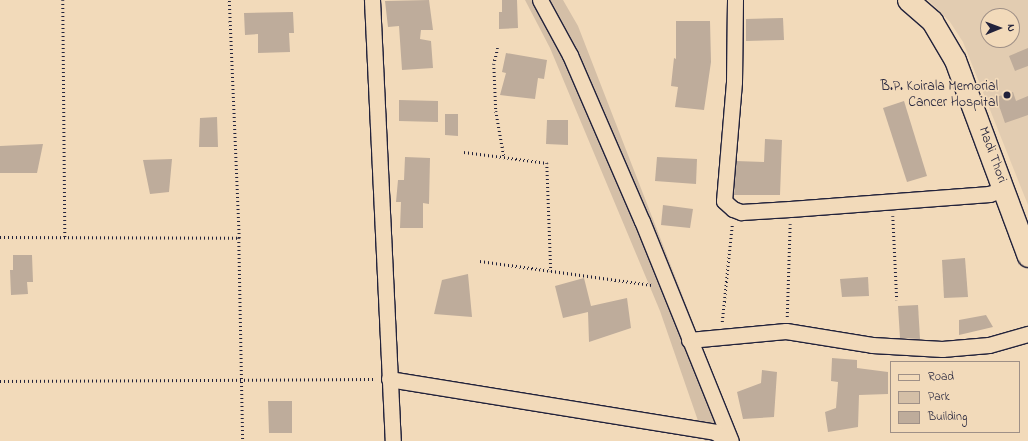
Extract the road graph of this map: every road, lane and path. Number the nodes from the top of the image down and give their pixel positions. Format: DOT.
graph roads {
  1 [pos="63,0"];
  2 [pos="229,0"];
  3 [pos="372,0"];
  4 [pos="540,0"];
  5 [pos="735,0"];
  6 [pos="908,0"];
  7 [pos="498,48"];
  8 [pos="464,152"];
  9 [pos="504,157"];
  10 [pos="1004,190"];
  11 [pos="893,199"];
  12 [pos="733,209"];
  13 [pos="790,209"];
  14 [pos="0,237"];
  15 [pos="65,238"];
  16 [pos="239,238"];
  17 [pos="1028,256"];
  18 [pos="480,261"];
  19 [pos="551,271"];
  20 [pos="668,287"];
  21 [pos="897,300"];
  22 [pos="786,331"];
  23 [pos="1028,334"];
  24 [pos="720,337"];
  25 [pos="690,340"];
  26 [pos="240,379"];
  27 [pos="390,379"];
  28 [pos="0,381"];
  29 [pos="243,441"];
  30 [pos="393,441"];
  31 [pos="728,441"];
  32 [pos="731,441"];
  1 -- 15 [label="path"];
  2 -- 16 [label="path"];
  3 -- 27 [label="street"];
  4 -- 20 [label="street"];
  5 -- 12 [label="street"];
  6 -- 10 [label="main road, Madi Thori"];
  7 -- 9 [label="path"];
  8 -- 9 [label="path"];
  9 -- 19 [label="path"];
  10 -- 11 [label="street"];
  10 -- 17 [label="main road, Madi Thori"];
  11 -- 13 [label="street"];
  11 -- 21 [label="path"];
  12 -- 13 [label="street"];
  12 -- 24 [label="path"];
  13 -- 22 [label="path"];
  14 -- 15 [label="path"];
  15 -- 16 [label="path"];
  16 -- 26 [label="path"];
  18 -- 19 [label="path"];
  19 -- 20 [label="path"];
  20 -- 25 [label="street"];
  22 -- 23 [label="street"];
  22 -- 24 [label="street"];
  24 -- 25 [label="street"];
  25 -- 32 [label="street"];
  26 -- 27 [label="path"];
  26 -- 28 [label="path"];
  26 -- 29 [label="path"];
  27 -- 30 [label="street"];
  27 -- 31 [label="street"];
}
